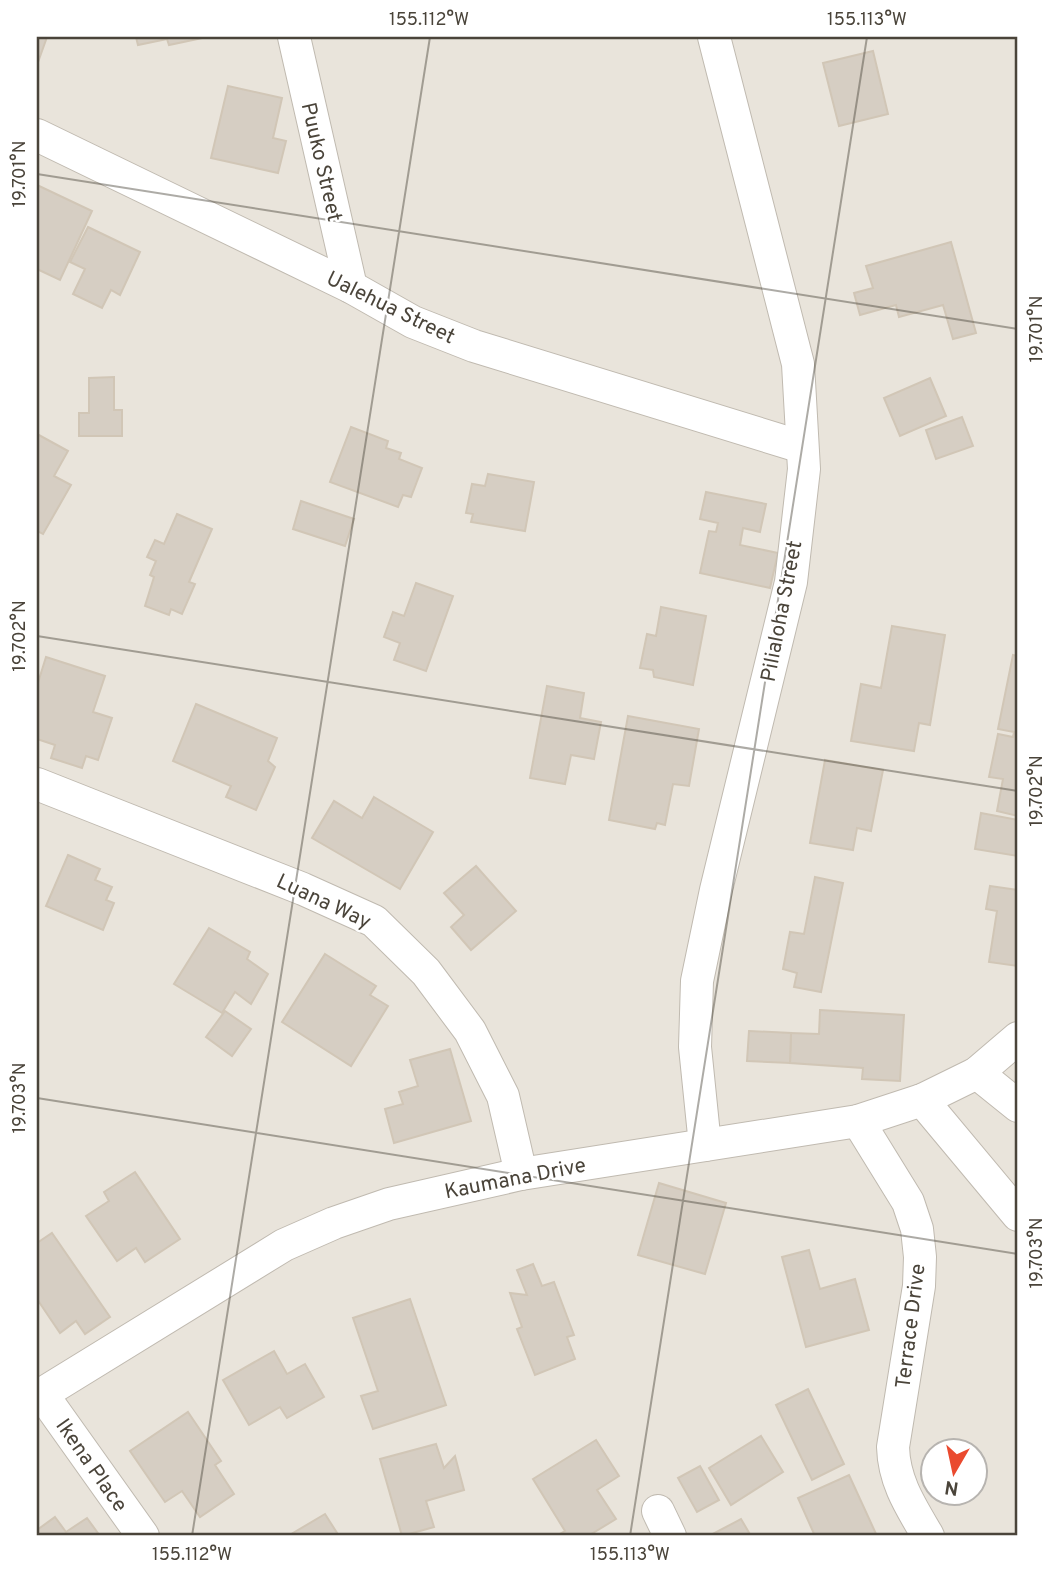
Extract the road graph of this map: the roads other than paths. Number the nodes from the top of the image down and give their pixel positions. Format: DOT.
graph roads {
  1 [pos="294,37"];
  2 [pos="714,37"];
  3 [pos="37,135"];
  4 [pos="351,288"];
  5 [pos="802,447"];
  6 [pos="37,783"];
  7 [pos="1018,1038"];
  8 [pos="977,1073"];
  9 [pos="922,1100"];
  10 [pos="1018,1107"];
  11 [pos="858,1121"];
  12 [pos="705,1145"];
  13 [pos="521,1174"];
  14 [pos="1018,1215"];
  15 [pos="39,1396"];
  16 [pos="143,1536"];
  17 [pos="928,1536"];
  1 -- 4 [label="street, Puuko Street"];
  2 -- 5 [label="street, Pilialoha Street"];
  3 -- 4 [label="street, Ualehua Street"];
  4 -- 5 [label="street, Ualehua Street"];
  5 -- 12 [label="street, Pilialoha Street"];
  6 -- 13 [label="street, Luana Way"];
  7 -- 8 [label="street, Kaumana Drive"];
  8 -- 9 [label="street, Kaumana Drive"];
  8 -- 10 [label="street"];
  9 -- 11 [label="street, Kaumana Drive"];
  9 -- 14 [label="street"];
  11 -- 12 [label="street, Kaumana Drive"];
  11 -- 17 [label="street, Terrace Drive"];
  12 -- 13 [label="street, Kaumana Drive"];
  13 -- 15 [label="street, Kaumana Drive"];
  15 -- 16 [label="street, Ikena Place"];
}
